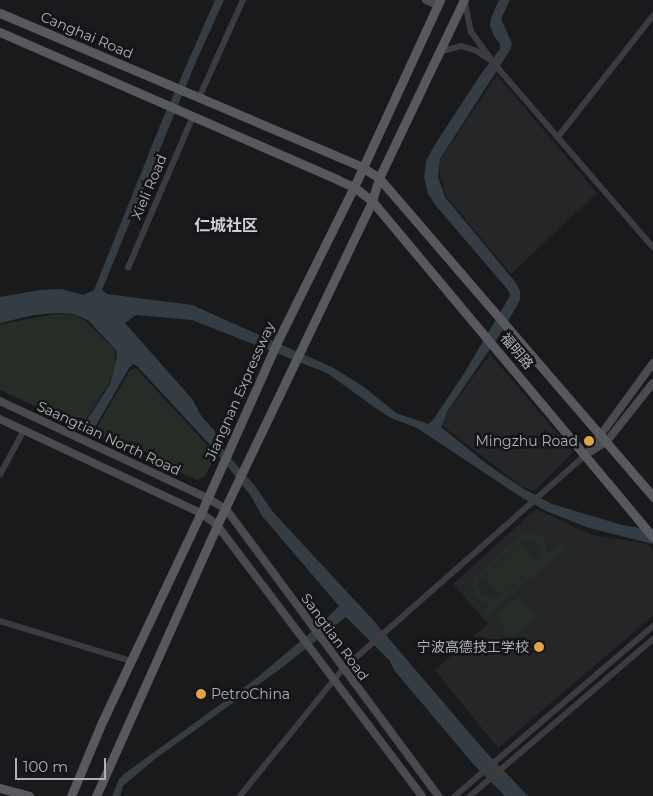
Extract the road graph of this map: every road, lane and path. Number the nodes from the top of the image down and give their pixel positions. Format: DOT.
graph roads {
  1 [pos="243,0"];
  2 [pos="426,0"];
  3 [pos="464,0"];
  4 [pos="438,3"];
  5 [pos="0,13"];
  6 [pos="653,16"];
  7 [pos="0,32"];
  8 [pos="439,52"];
  9 [pos="492,61"];
  10 [pos="199,98"];
  11 [pos="193,116"];
  12 [pos="558,137"];
  13 [pos="362,167"];
  14 [pos="379,178"];
  15 [pos="354,187"];
  16 [pos="372,201"];
  17 [pos="653,247"];
  18 [pos="128,268"];
  19 [pos="653,363"];
  20 [pos="653,383"];
  21 [pos="0,401"];
  22 [pos="0,419"];
  23 [pos="24,430"];
  24 [pos="600,433"];
  25 [pos="607,442"];
  26 [pos="586,455"];
  27 [pos="0,475"];
  28 [pos="653,497"];
  29 [pos="208,498"];
  30 [pos="226,509"];
  31 [pos="201,513"];
  32 [pos="217,525"];
  33 [pos="653,537"];
  34 [pos="0,621"];
  35 [pos="653,626"];
  36 [pos="653,639"];
  37 [pos="131,661"];
  38 [pos="343,669"];
  39 [pos="333,678"];
  40 [pos="0,788"];
  41 [pos="245,789"];
  42 [pos="29,796"];
  43 [pos="71,796"];
  44 [pos="96,796"];
  45 [pos="240,796"];
  46 [pos="250,796"];
  47 [pos="422,796"];
  48 [pos="438,796"];
  49 [pos="455,796"];
  50 [pos="470,796"];
  1 -- 10 [label="street"];
  2 -- 4 [label="main road"];
  3 -- 8 [label="main road"];
  3 -- 9 [label="street"];
  4 -- 13 [label="main road, Jiangnan Expressway"];
  5 -- 10 [label="main road, Canghai Road"];
  6 -- 12 [label="street"];
  7 -- 11 [label="main road, 福明路"];
  8 -- 9 [label="street"];
  8 -- 14 [label="main road"];
  9 -- 12 [label="street"];
  10 -- 13 [label="main road, 福明路"];
  11 -- 15 [label="main road, 福明路"];
  11 -- 18 [label="street, Xieli Road"];
  12 -- 17 [label="street"];
  13 -- 14 [label="main road, 福明路"];
  13 -- 15 [label="main road, Jiangnan Expressway"];
  14 -- 16 [label="main road"];
  14 -- 24 [label="main road, 福明路"];
  15 -- 16 [label="main road, 福明路"];
  15 -- 29 [label="main road, Jiangnan Expressway"];
  16 -- 26 [label="main road, 福明路"];
  16 -- 30 [label="main road"];
  19 -- 24 [label="main road"];
  20 -- 25 [label="main road"];
  21 -- 29 [label="main road, Saangtian North Road"];
  22 -- 23 [label="main road, Saangtian North Road"];
  23 -- 27 [label="street"];
  23 -- 31 [label="main road, Saangtian North Road"];
  24 -- 25 [label="main road, 福明路"];
  24 -- 26 [label="main road"];
  25 -- 26 [label="main road"];
  25 -- 28 [label="main road, 福明路"];
  26 -- 33 [label="main road, 福明路"];
  26 -- 38 [label="street"];
  29 -- 30 [label="main road, Sangtian Road"];
  29 -- 31 [label="main road, Jiangnan Expressway"];
  30 -- 32 [label="main road"];
  30 -- 38 [label="main road, Sangtian Road"];
  31 -- 32 [label="main road, Sangtian Road"];
  31 -- 37 [label="main road, Jiangnan Expressway"];
  32 -- 39 [label="main road, Sangtian Road"];
  32 -- 44 [label="main road"];
  34 -- 37 [label="street"];
  35 -- 49 [label="street"];
  36 -- 50 [label="street"];
  37 -- 43 [label="main road, Jiangnan Expressway"];
  38 -- 39 [label="street"];
  38 -- 48 [label="main road, Sangtian Road"];
  39 -- 41 [label="street"];
  39 -- 47 [label="main road, Sangtian Road"];
  40 -- 42 [label="main road"];
  41 -- 45 [label="street"];
  41 -- 46 [label="street"];
}
